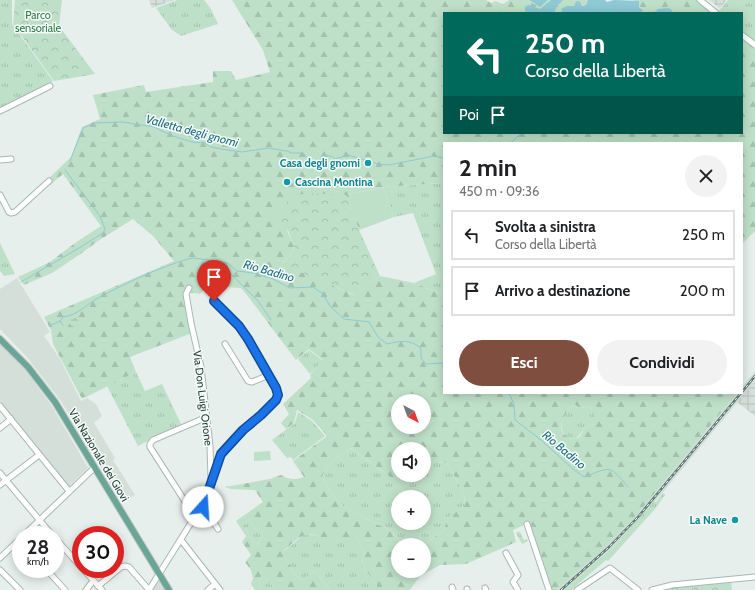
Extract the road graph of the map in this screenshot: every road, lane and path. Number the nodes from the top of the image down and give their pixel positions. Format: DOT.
graph roads {
  1 [pos="700,0"];
  2 [pos="715,12"];
  3 [pos="743,36"];
  4 [pos="755,45"];
  5 [pos="50,86"];
  6 [pos="0,111"];
  7 [pos="12,158"];
  8 [pos="0,160"];
  9 [pos="49,181"];
  10 [pos="0,195"];
  11 [pos="189,288"];
  12 [pos="214,301"];
  13 [pos="0,339"];
  14 [pos="225,344"];
  15 [pos="269,375"];
  16 [pos="0,406"];
  17 [pos="207,417"];
  18 [pos="11,419"];
  19 [pos="0,428"];
  20 [pos="39,455"];
  21 [pos="94,468"];
  22 [pos="0,472"];
  23 [pos="6,480"];
  24 [pos="211,484"];
  25 [pos="0,485"];
  26 [pos="69,491"];
  27 [pos="202,505"];
  28 [pos="195,517"];
  29 [pos="39,520"];
  30 [pos="527,524"];
  31 [pos="33,526"];
  32 [pos="44,526"];
  33 [pos="218,529"];
  34 [pos="181,540"];
  35 [pos="12,547"];
  36 [pos="64,548"];
  37 [pos="506,554"];
  38 [pos="72,557"];
  39 [pos="0,558"];
  40 [pos="0,570"];
  41 [pos="160,574"];
  42 [pos="755,577"];
  43 [pos="54,578"];
  44 [pos="90,578"];
  45 [pos="93,581"];
  46 [pos="215,584"];
  47 [pos="692,584"];
  48 [pos="100,588"];
  49 [pos="20,590"];
  50 [pos="65,590"];
  51 [pos="86,590"];
  52 [pos="149,590"];
  53 [pos="169,590"];
  54 [pos="208,590"];
  55 [pos="220,590"];
  56 [pos="518,590"];
  57 [pos="549,590"];
  58 [pos="577,590"];
  59 [pos="638,590"];
  60 [pos="652,590"];
  61 [pos="665,590"];
  1 -- 2 [label="street"];
  3 -- 4 [label="street"];
  5 -- 6 [label="street"];
  7 -- 8 [label="street"];
  9 -- 10 [label="street"];
  11 -- 17 [label="street, Via Don Luigi Orione"];
  12 -- 15 [label="street"];
  13 -- 21 [label="main road, Via Nazionale dei Giovi"];
  14 -- 15 [label="street"];
  15 -- 24 [label="street"];
  16 -- 18 [label="street"];
  17 -- 24 [label="street, Via Don Luigi Orione"];
  17 -- 28 [label="street"];
  18 -- 19 [label="street"];
  18 -- 20 [label="street"];
  20 -- 23 [label="street"];
  20 -- 26 [label="street"];
  21 -- 26 [label="street"];
  21 -- 41 [label="main road, Via Nazionale dei Giovi"];
  22 -- 23 [label="street"];
  23 -- 25 [label="street"];
  23 -- 29 [label="street"];
  24 -- 27 [label="street"];
  26 -- 29 [label="street"];
  27 -- 28 [label="street"];
  27 -- 33 [label="street"];
  28 -- 34 [label="street"];
  29 -- 31 [label="street"];
  29 -- 32 [label="street"];
  30 -- 57 [label="street"];
  34 -- 41 [label="street"];
  34 -- 46 [label="street"];
  35 -- 39 [label="street"];
  36 -- 38 [label="street"];
  37 -- 56 [label="street"];
  40 -- 49 [label="street"];
  41 -- 52 [label="street"];
  41 -- 53 [label="main road, Via Nazionale dei Giovi"];
  42 -- 47 [label="street"];
  43 -- 50 [label="street"];
  44 -- 45 [label="street"];
  45 -- 48 [label="street"];
  45 -- 51 [label="street"];
  46 -- 54 [label="street"];
  46 -- 55 [label="street"];
  47 -- 60 [label="street"];
  47 -- 61 [label="street"];
  48 -- 52 [label="street"];
  58 -- 59 [label="street"];
}
